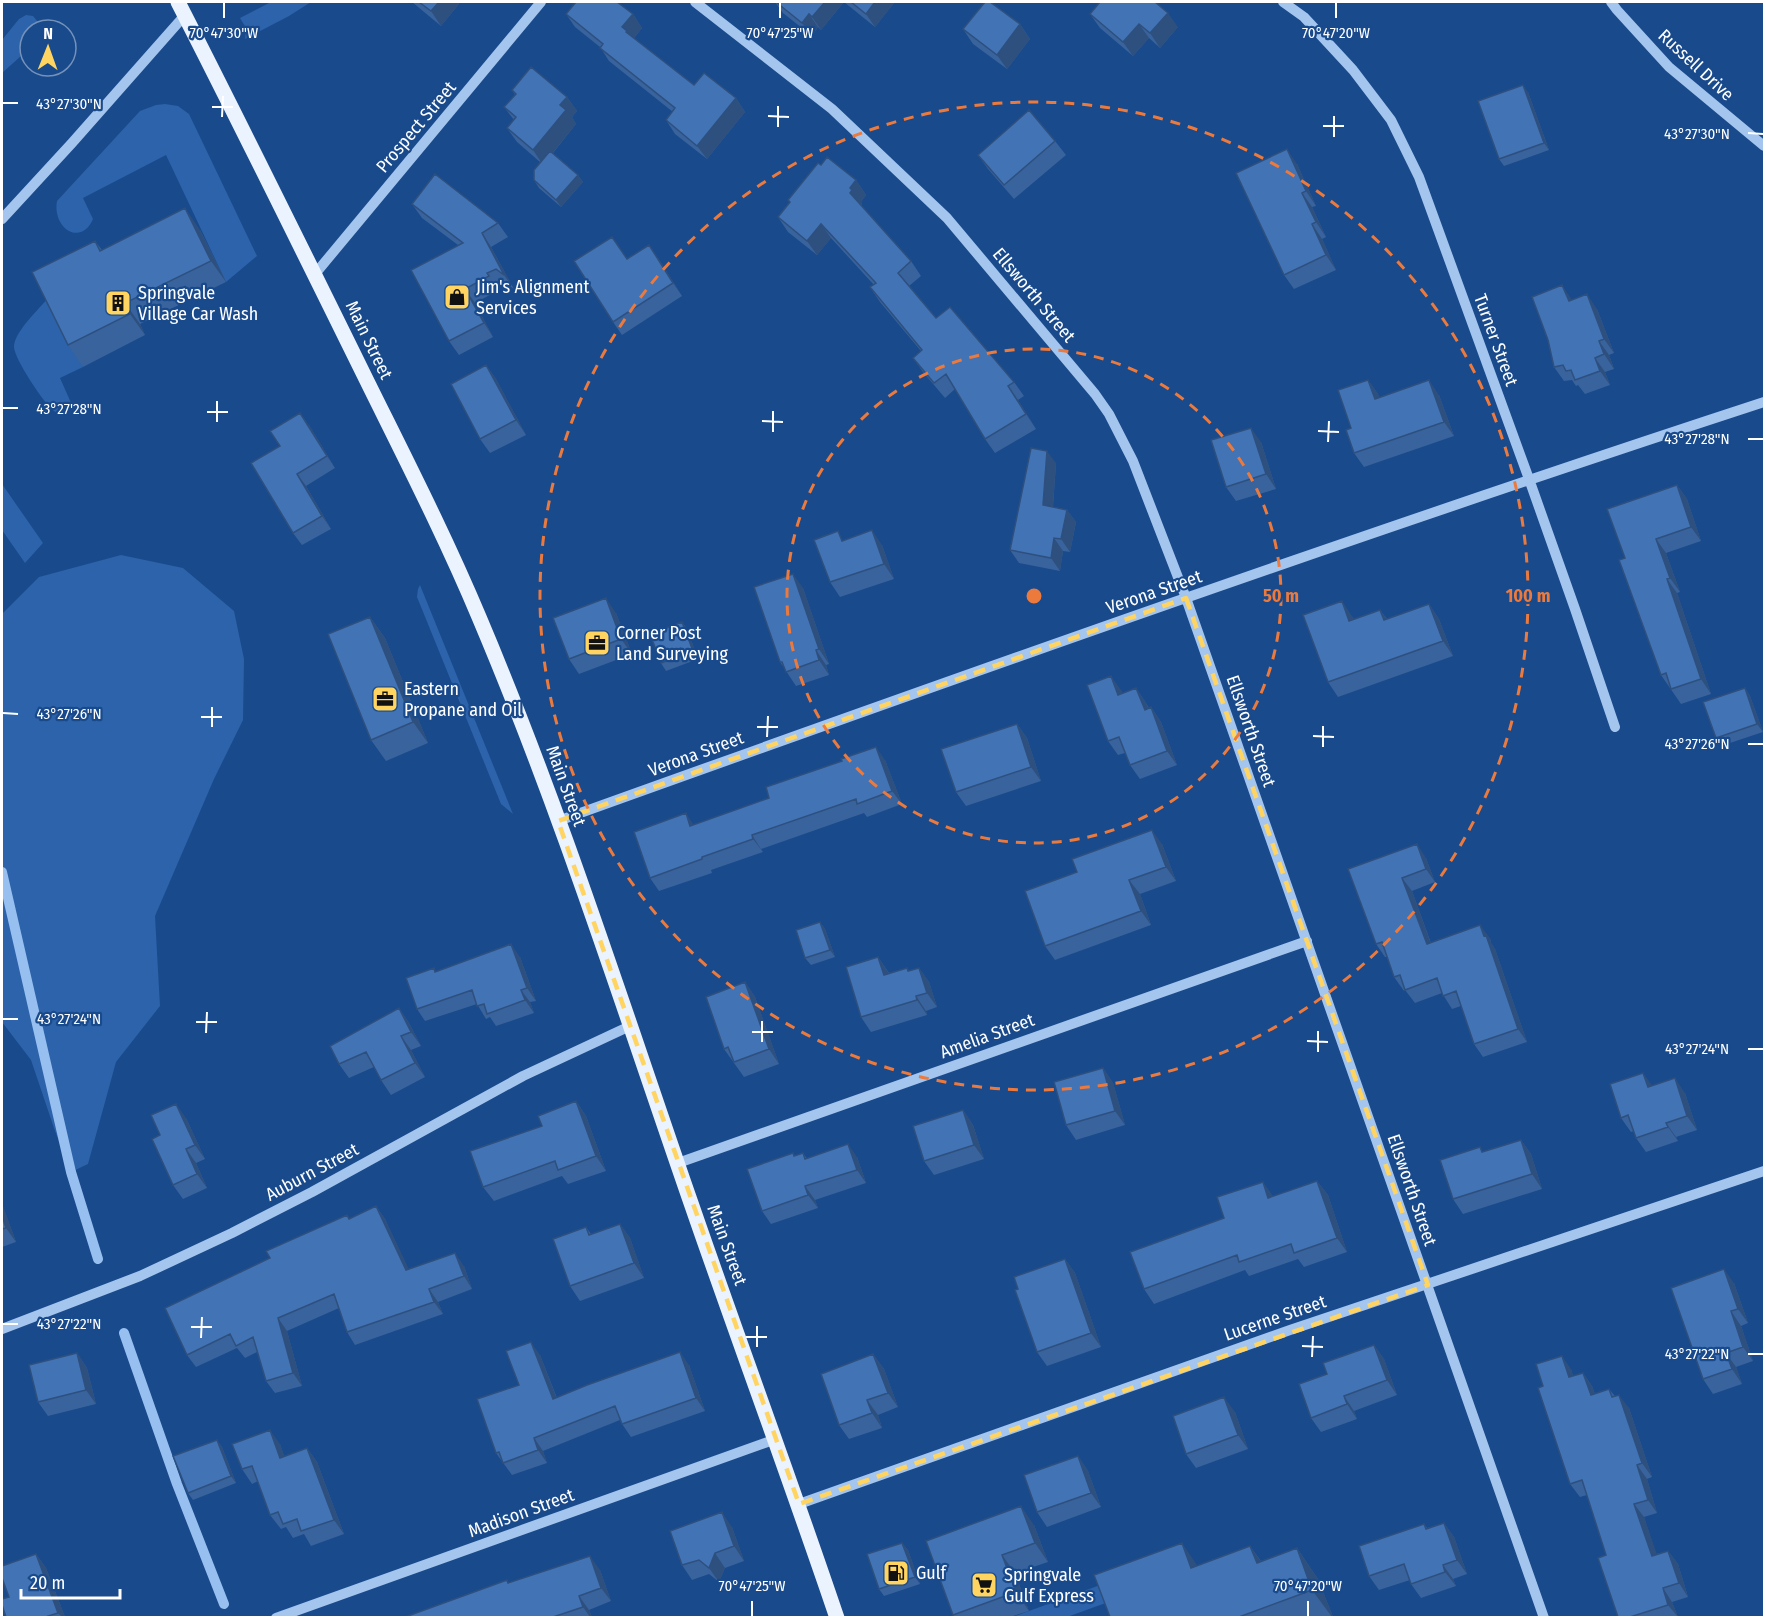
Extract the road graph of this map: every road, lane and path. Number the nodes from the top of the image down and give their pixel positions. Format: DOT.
graph roads {
  1 [pos="541,2"];
  2 [pos="695,2"];
  3 [pos="1283,2"];
  4 [pos="1611,2"];
  5 [pos="181,8"];
  6 [pos="1764,146"];
  7 [pos="2,219"];
  8 [pos="315,274"];
  9 [pos="1764,402"];
  10 [pos="1529,479"];
  11 [pos="1186,598"];
  12 [pos="1615,727"];
  13 [pos="558,821"];
  14 [pos="1307,941"];
  15 [pos="630,1026"];
  16 [pos="678,1163"];
  17 [pos="1764,1171"];
  18 [pos="1428,1285"];
  19 [pos="2,1329"];
  20 [pos="776,1439"];
  21 [pos="799,1504"];
  22 [pos="276,1617"];
  23 [pos="837,1617"];
  24 [pos="1544,1617"];
  1 -- 8 [label="street, Prospect Street"];
  2 -- 11 [label="street, Ellsworth Street"];
  3 -- 10 [label="street, Turner Street"];
  4 -- 6 [label="street, Russell Drive"];
  5 -- 7 [label="street"];
  5 -- 8 [label="main road, Main Street"];
  8 -- 13 [label="main road, Main Street"];
  9 -- 10 [label="street, Verona Street"];
  10 -- 11 [label="street, Verona Street"];
  10 -- 12 [label="street, Turner Street"];
  11 -- 13 [label="street, Verona Street"];
  11 -- 14 [label="street, Ellsworth Street"];
  13 -- 15 [label="main road, Main Street"];
  14 -- 16 [label="street, Amelia Street"];
  14 -- 18 [label="street, Ellsworth Street"];
  15 -- 16 [label="main road, Main Street"];
  15 -- 19 [label="street, Auburn Street"];
  16 -- 20 [label="main road, Main Street"];
  17 -- 18 [label="street, Lucerne Street"];
  18 -- 21 [label="street, Lucerne Street"];
  18 -- 24 [label="street, Ellsworth Street"];
  20 -- 21 [label="main road, Main Street"];
  20 -- 22 [label="street, Madison Street"];
  21 -- 23 [label="main road, Main Street"];
}
